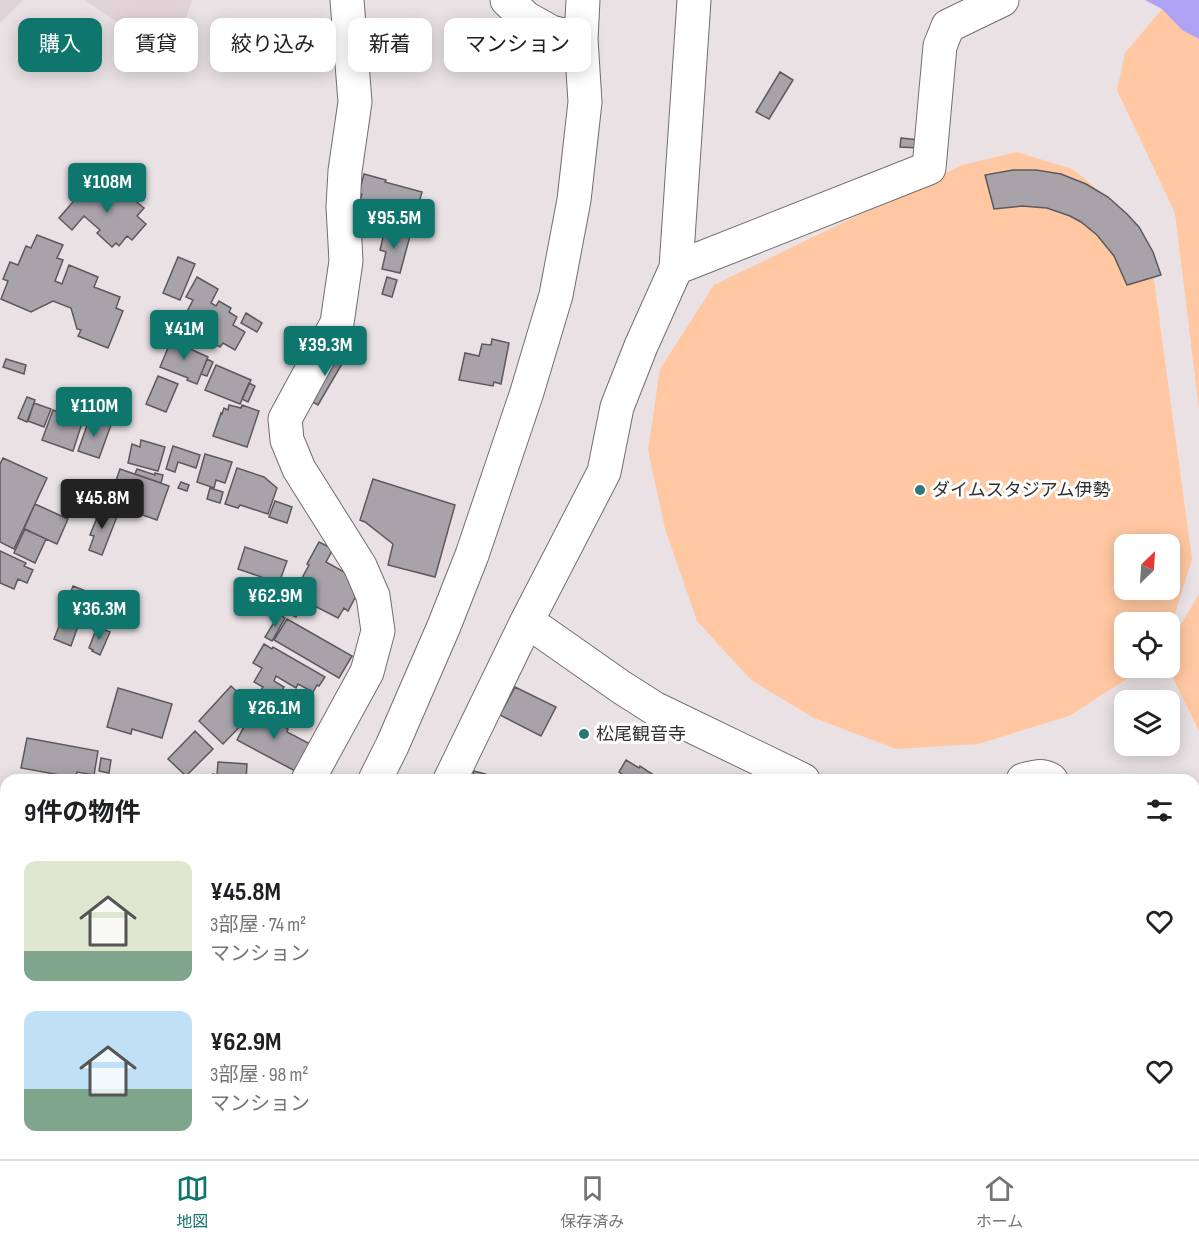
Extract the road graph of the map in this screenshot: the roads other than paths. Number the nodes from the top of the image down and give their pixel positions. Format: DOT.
graph roads {
  1 [pos="347,0"];
  2 [pos="507,0"];
  3 [pos="583,0"];
  4 [pos="694,0"];
  5 [pos="1002,0"];
  6 [pos="526,18"];
  7 [pos="582,18"];
  8 [pos="583,72"];
  9 [pos="676,268"];
  10 [pos="526,621"];
  11 [pos="311,774"];
  12 [pos="378,774"];
  13 [pos="453,774"];
  14 [pos="790,774"];
  1 -- 11 [label="street"];
  2 -- 6 [label="street"];
  3 -- 7 [label="street"];
  4 -- 9 [label="street"];
  5 -- 9 [label="street"];
  8 -- 12 [label="street"];
  9 -- 10 [label="street"];
  10 -- 13 [label="street"];
  10 -- 14 [label="street"];
}
